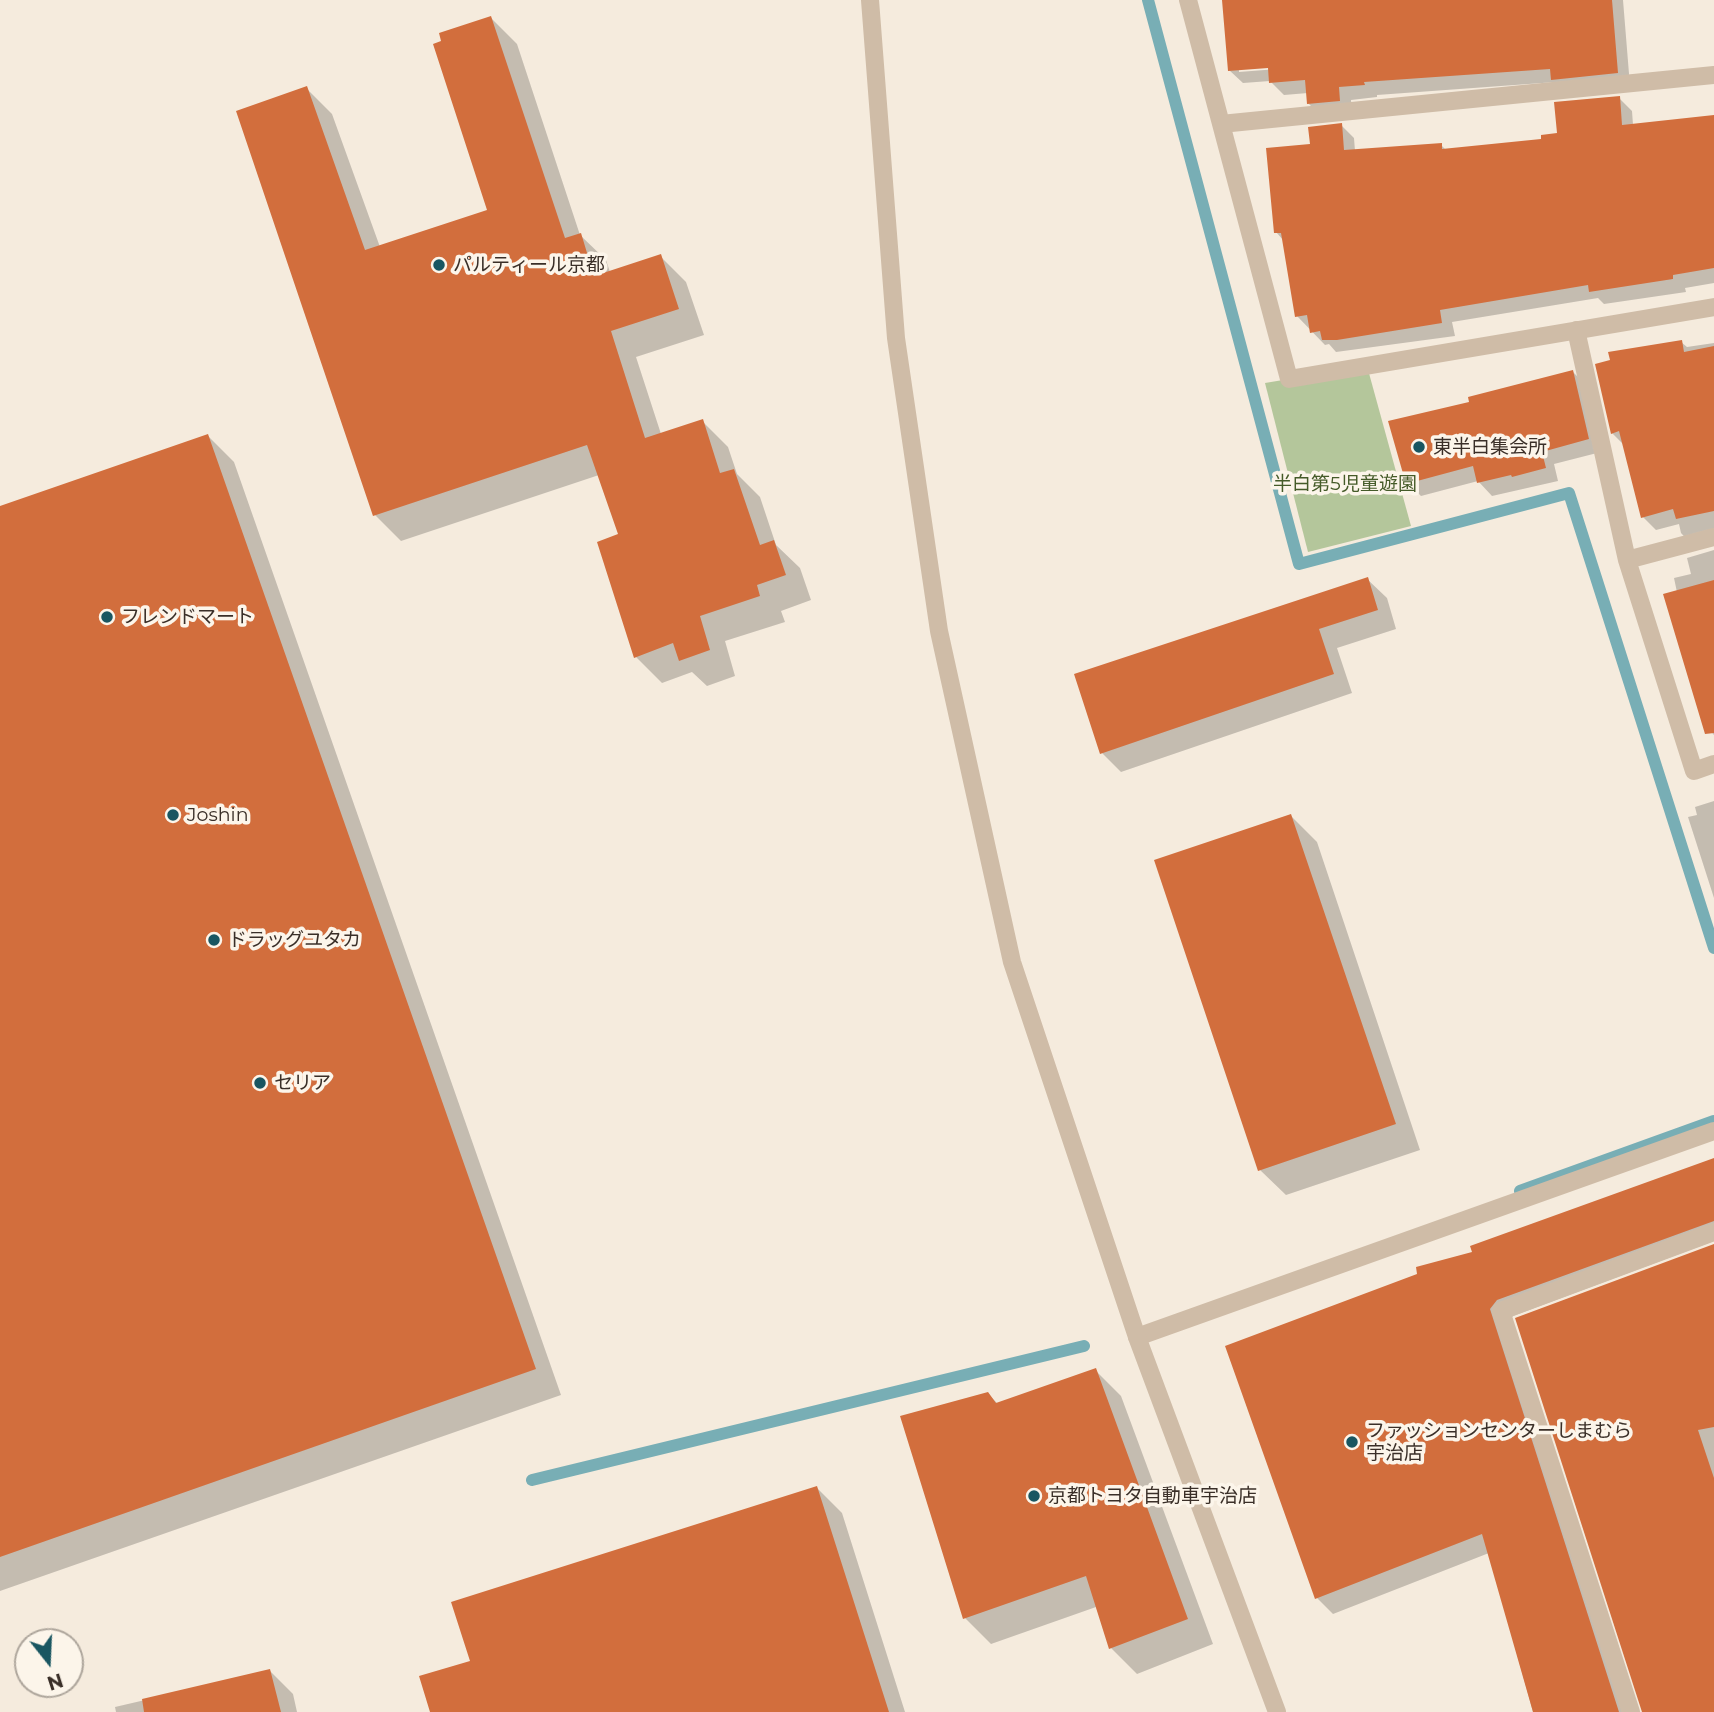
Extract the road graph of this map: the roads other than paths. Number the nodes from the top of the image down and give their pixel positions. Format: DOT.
graph roads {
  1 [pos="870,0"];
  2 [pos="1188,0"];
  3 [pos="1714,75"];
  4 [pos="1221,124"];
  5 [pos="1714,307"];
  6 [pos="1576,330"];
  7 [pos="1714,537"];
  8 [pos="1627,560"];
  9 [pos="1714,764"];
  10 [pos="1714,1131"];
  11 [pos="1714,1232"];
  12 [pos="1137,1337"];
  13 [pos="1277,1712"];
  14 [pos="1631,1712"];
  1 -- 12 [label="street"];
  2 -- 4 [label="street"];
  3 -- 4 [label="street"];
  4 -- 6 [label="street"];
  5 -- 6 [label="street"];
  6 -- 8 [label="street"];
  7 -- 8 [label="street"];
  8 -- 9 [label="street"];
  10 -- 12 [label="street"];
  11 -- 14 [label="street"];
  12 -- 13 [label="street"];
}
